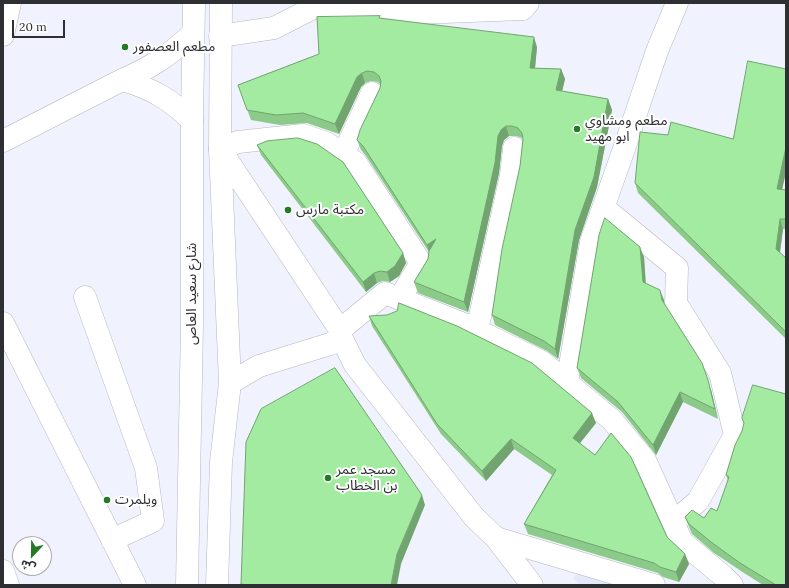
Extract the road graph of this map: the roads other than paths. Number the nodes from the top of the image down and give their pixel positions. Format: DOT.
graph roads {
  1 [pos="10,3"];
  2 [pos="194,3"];
  3 [pos="221,3"];
  4 [pos="528,3"];
  5 [pos="677,3"];
  6 [pos="333,4"];
  7 [pos="466,7"];
  8 [pos="3,31"];
  9 [pos="193,32"];
  10 [pos="220,36"];
  11 [pos="122,80"];
  12 [pos="372,93"];
  13 [pos="192,121"];
  14 [pos="3,141"];
  15 [pos="514,148"];
  16 [pos="220,149"];
  17 [pos="343,155"];
  18 [pos="604,208"];
  19 [pos="85,297"];
  20 [pos="400,298"];
  21 [pos="3,323"];
  22 [pos="477,330"];
  23 [pos="341,335"];
  24 [pos="230,383"];
  25 [pos="567,383"];
  26 [pos="674,522"];
  27 [pos="496,538"];
  28 [pos="112,540"];
  29 [pos="3,571"];
  30 [pos="8,585"];
  31 [pos="135,585"];
  32 [pos="187,585"];
  33 [pos="217,585"];
  34 [pos="532,585"];
  35 [pos="654,585"];
  36 [pos="732,585"];
  1 -- 8 [label="street"];
  2 -- 9 [label="street, شارع سعيد العاص"];
  3 -- 10 [label="street"];
  4 -- 7 [label="street"];
  5 -- 18 [label="street"];
  6 -- 7 [label="street"];
  6 -- 10 [label="street"];
  9 -- 11 [label="street"];
  9 -- 13 [label="street, شارع سعيد العاص"];
  10 -- 16 [label="street"];
  11 -- 13 [label="street"];
  11 -- 14 [label="street"];
  12 -- 17 [label="street"];
  13 -- 32 [label="street, شارع سعيد العاص"];
  15 -- 22 [label="street"];
  16 -- 17 [label="street"];
  16 -- 23 [label="street"];
  16 -- 24 [label="street"];
  17 -- 20 [label="street"];
  18 -- 25 [label="street"];
  18 -- 26 [label="street"];
  19 -- 28 [label="street"];
  20 -- 22 [label="street"];
  20 -- 23 [label="street"];
  21 -- 28 [label="street"];
  22 -- 25 [label="street"];
  23 -- 24 [label="street"];
  23 -- 27 [label="street"];
  24 -- 33 [label="street"];
  25 -- 26 [label="street"];
  26 -- 36 [label="street"];
  27 -- 34 [label="street"];
  27 -- 35 [label="street"];
  28 -- 31 [label="street"];
  29 -- 30 [label="street"];
}
